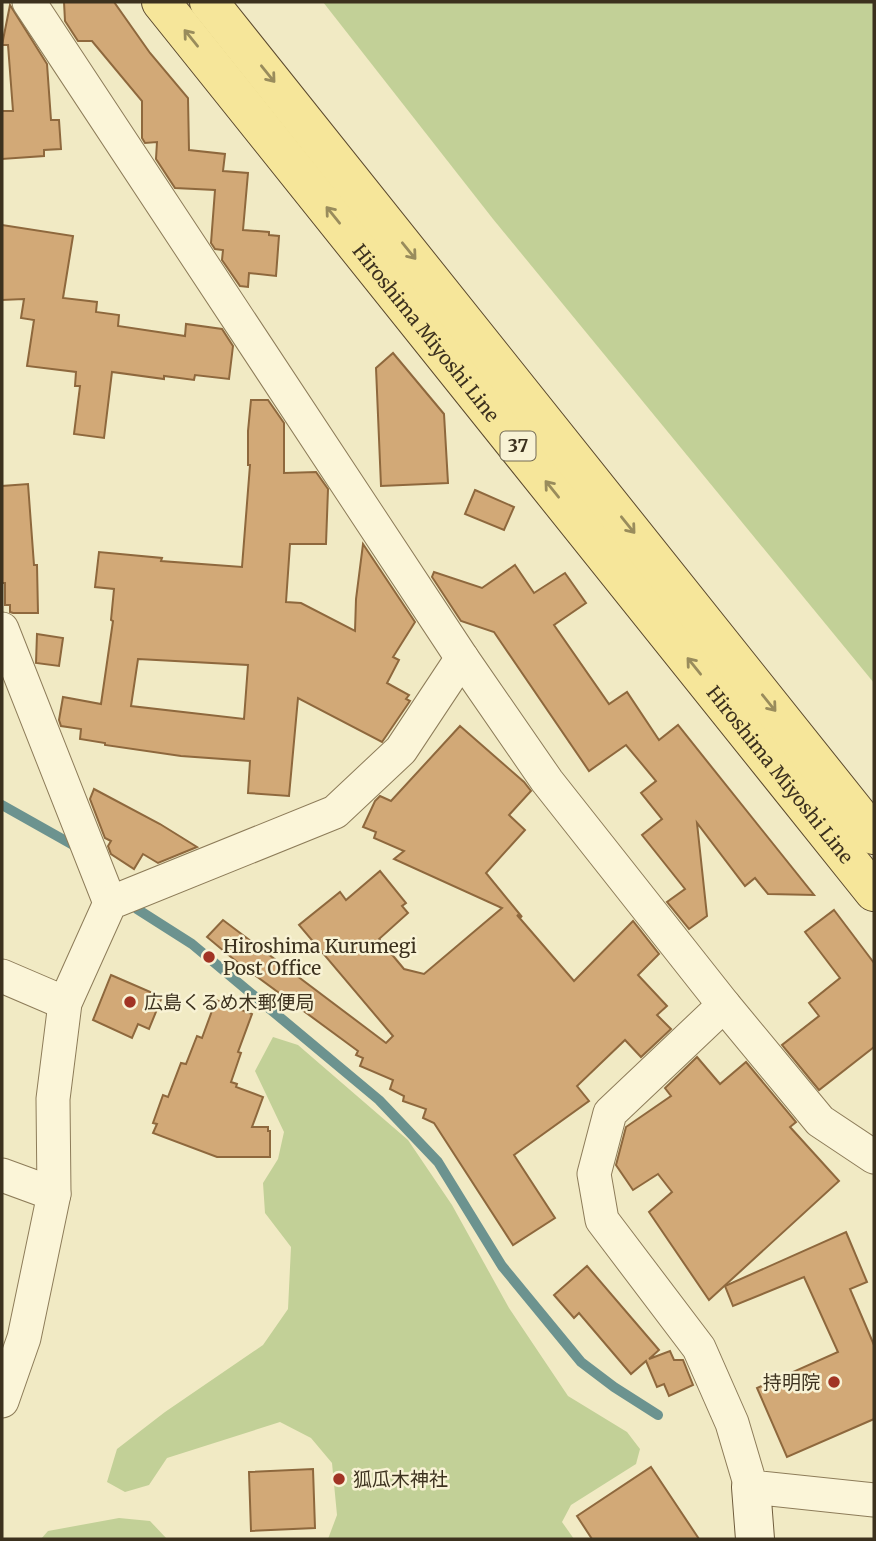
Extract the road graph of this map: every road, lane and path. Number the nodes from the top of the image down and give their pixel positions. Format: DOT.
graph roads {
  1 [pos="29,2"];
  2 [pos="161,2"];
  3 [pos="209,2"];
  4 [pos="2,629"];
  5 [pos="462,659"];
  6 [pos="874,835"];
  7 [pos="874,892"];
  8 [pos="110,904"];
  9 [pos="2,976"];
  10 [pos="65,1003"];
  11 [pos="724,1005"];
  12 [pos="874,1157"];
  13 [pos="2,1175"];
  14 [pos="54,1194"];
  15 [pos="13,1334"];
  16 [pos="2,1401"];
  17 [pos="751,1487"];
  18 [pos="874,1500"];
  19 [pos="755,1539"];
  1 -- 5 [label="street"];
  7 -- 2 [label="main road, Hiroshima Miyoshi Line / 37, one-way"];
  3 -- 6 [label="main road, Hiroshima Miyoshi Line / 37, one-way"];
  4 -- 8 [label="street"];
  5 -- 8 [label="street"];
  5 -- 11 [label="street"];
  8 -- 10 [label="street"];
  9 -- 10 [label="street"];
  10 -- 14 [label="street"];
  11 -- 12 [label="street"];
  11 -- 17 [label="street"];
  13 -- 14 [label="street"];
  14 -- 15 [label="street"];
  15 -- 16 [label="street"];
  17 -- 18 [label="street"];
  17 -- 19 [label="street"];
}
